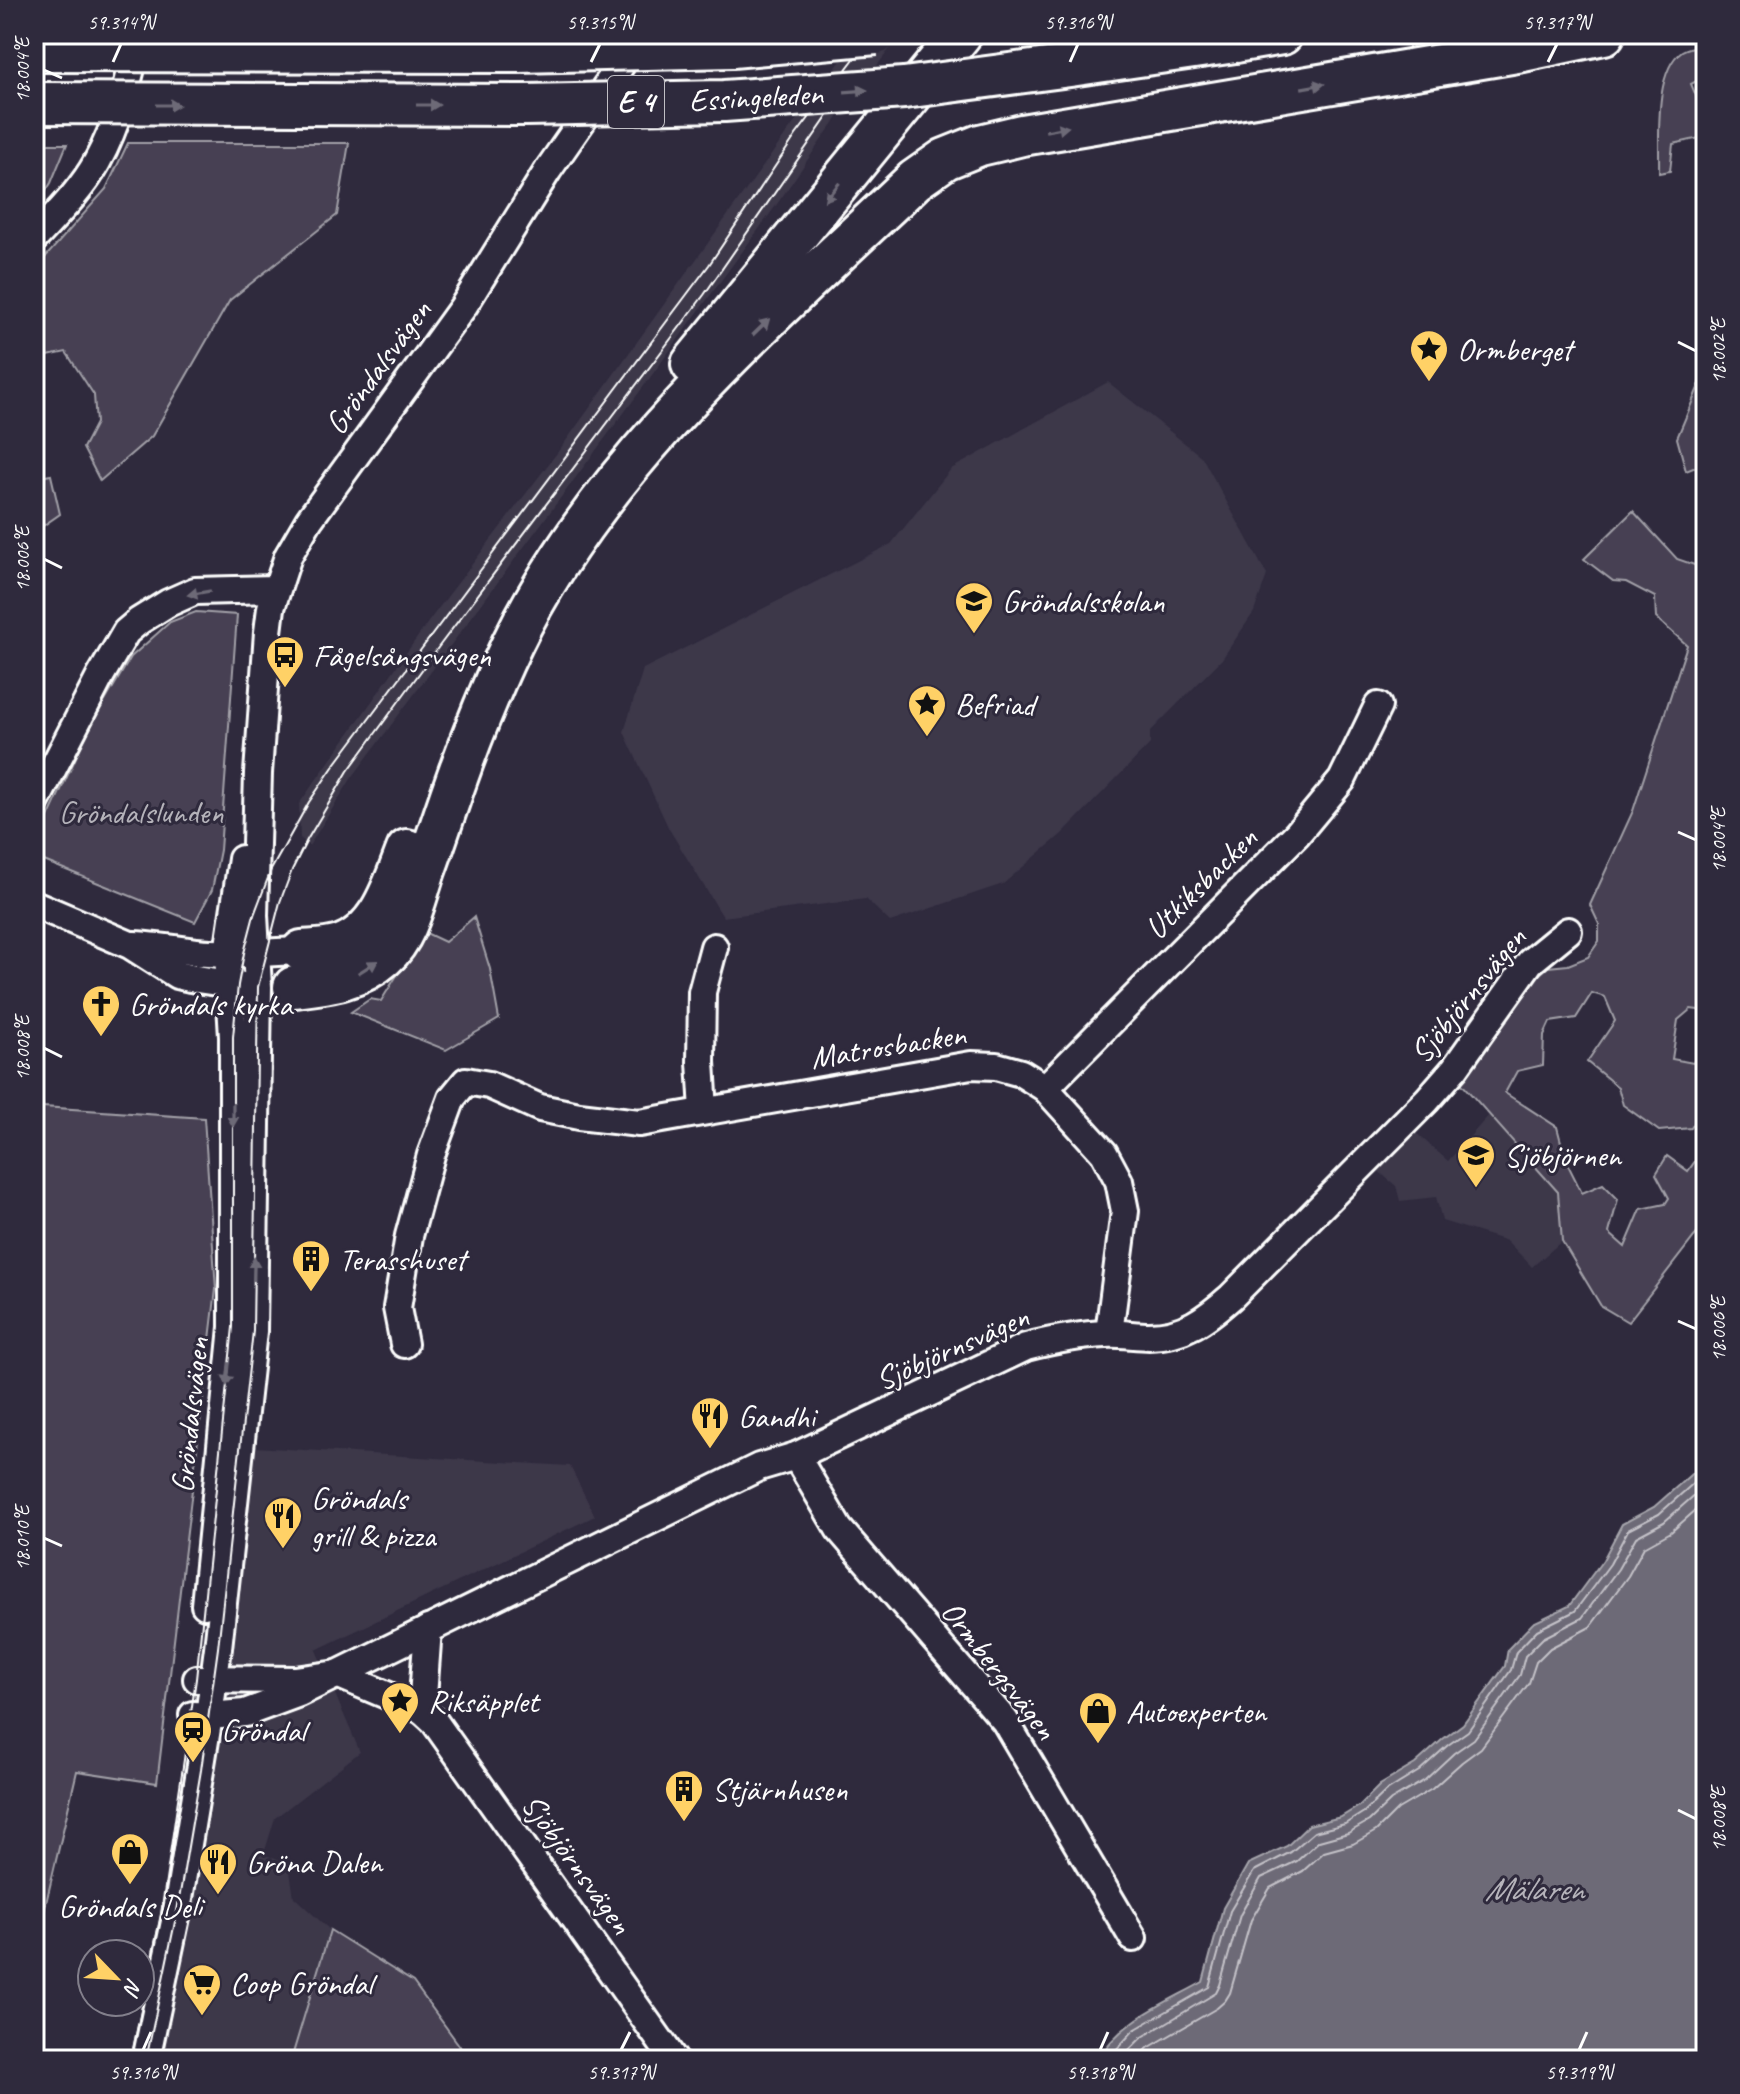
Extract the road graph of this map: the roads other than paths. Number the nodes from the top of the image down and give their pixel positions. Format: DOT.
graph roads {
  1 [pos="139,34"];
  2 [pos="642,34"];
  3 [pos="876,34"];
  4 [pos="961,34"];
  5 [pos="1282,34"];
  6 [pos="1604,34"];
  7 [pos="34,51"];
  8 [pos="34,103"];
  9 [pos="34,239"];
  10 [pos="276,589"];
  11 [pos="1378,706"];
  12 [pos="258,773"];
  13 [pos="34,805"];
  14 [pos="34,904"];
  15 [pos="1568,931"];
  16 [pos="130,945"];
  17 [pos="714,947"];
  18 [pos="255,952"];
  19 [pos="228,953"];
  20 [pos="285,975"];
  21 [pos="230,985"];
  22 [pos="1045,1088"];
  23 [pos="704,1111"];
  24 [pos="1109,1333"];
  25 [pos="404,1344"];
  26 [pos="796,1456"];
  27 [pos="428,1629"];
  28 [pos="337,1674"];
  29 [pos="204,1680"];
  30 [pos="422,1710"];
  31 [pos="200,1716"];
  32 [pos="1133,1938"];
  33 [pos="131,2060"];
  34 [pos="146,2060"];
  35 [pos="674,2060"];
  1 -- 9 [label="street"];
  2 -- 10 [label="street, Gröndalsvägen"];
  3 -- 7 [label="highway, Essingeleden / E 4, bridge"];
  4 -- 20 [label="highway, one-way"];
  8 -- 5 [label="highway, Essingeleden / E 4, one-way, bridge"];
  20 -- 6 [label="highway, one-way"];
  10 -- 12 [label="street, Gröndalsvägen"];
  10 -- 13 [label="street, one-way"];
  11 -- 22 [label="street, Utkiksbacken"];
  12 -- 18 [label="street, Gröndalsvägen"];
  12 -- 19 [label="street, Gröndalsvägen"];
  14 -- 16 [label="street"];
  15 -- 24 [label="street, Sjöbjörnsvägen"];
  16 -- 19 [label="street"];
  16 -- 21 [label="street"];
  17 -- 23 [label="street"];
  18 -- 19 [label="street"];
  18 -- 20 [label="street"];
  18 -- 20 [label="street, Gröndalsvägen"];
  19 -- 21 [label="street, Gröndalsvägen"];
  20 -- 21 [label="street"];
  29 -- 20 [label="street, Gröndalsvägen, one-way"];
  21 -- 29 [label="street, Gröndalsvägen, one-way"];
  22 -- 23 [label="street, Matrosbacken"];
  22 -- 24 [label="street, Matrosbacken"];
  23 -- 25 [label="street, Matrosbacken"];
  24 -- 26 [label="street, Sjöbjörnsvägen"];
  26 -- 27 [label="street, Sjöbjörnsvägen"];
  26 -- 32 [label="street, Ormbergsvägen"];
  27 -- 28 [label="street, Sjöbjörnsvägen"];
  27 -- 30 [label="street"];
  28 -- 29 [label="street, Sjöbjörnsvägen"];
  28 -- 30 [label="street, Sjöbjörnsvägen"];
  28 -- 31 [label="street, Sjöbjörnsvägen"];
  29 -- 31 [label="street, Gröndalsvägen"];
  30 -- 35 [label="street, Sjöbjörnsvägen"];
  31 -- 33 [label="street, Gröndalsvägen"];
  31 -- 34 [label="street, Gröndalsvägen"];
}
